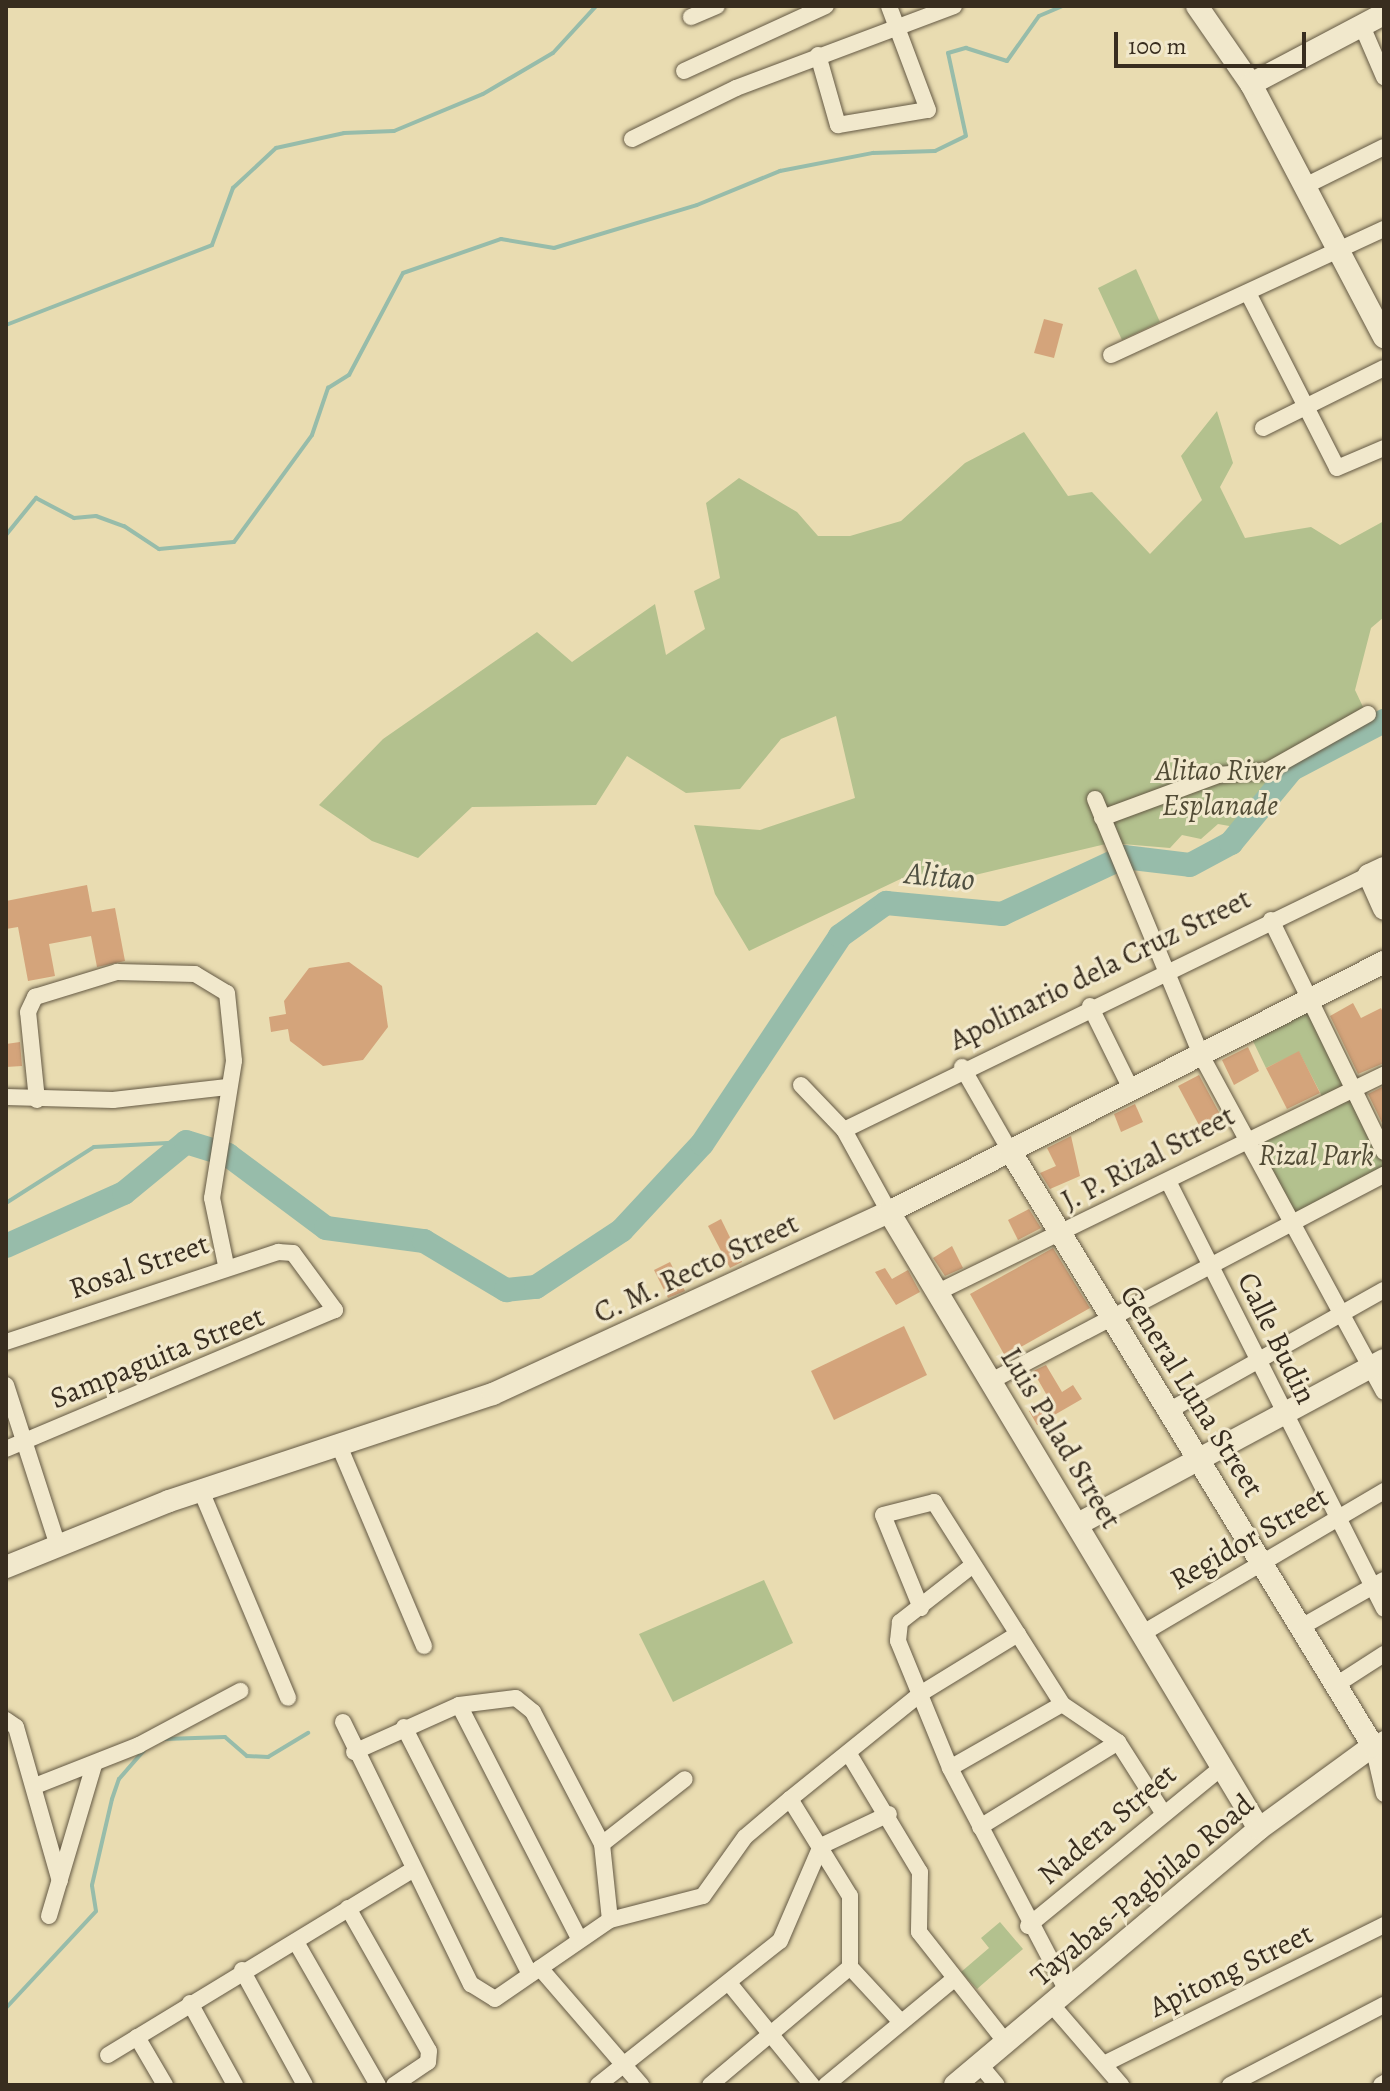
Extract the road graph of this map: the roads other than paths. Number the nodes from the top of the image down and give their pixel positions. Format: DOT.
graph roads {
  1 [pos="717,6"];
  2 [pos="826,6"];
  3 [pos="889,6"];
  4 [pos="954,6"];
  5 [pos="1197,6"];
  6 [pos="798,11"];
  7 [pos="1384,14"];
  8 [pos="691,17"];
  9 [pos="897,24"];
  10 [pos="1362,26"];
  11 [pos="818,55"];
  12 [pos="684,71"];
  13 [pos="1384,77"];
  14 [pos="1251,84"];
  15 [pos="632,139"];
  16 [pos="1384,147"];
  17 [pos="1305,186"];
  18 [pos="1384,229"];
  19 [pos="1338,251"];
  20 [pos="1248,293"];
  21 [pos="1384,337"];
  22 [pos="1111,355"];
  23 [pos="1384,368"];
  24 [pos="1307,405"];
  25 [pos="1263,428"];
  26 [pos="1384,448"];
  27 [pos="1368,714"];
  28 [pos="1095,799"];
  29 [pos="1102,818"];
  30 [pos="1377,871"];
  31 [pos="1384,909"];
  32 [pos="1271,920"];
  33 [pos="1384,962"];
  34 [pos="1161,970"];
  35 [pos="1310,999"];
  36 [pos="1090,1006"];
  37 [pos="1201,1055"];
  38 [pos="962,1067"];
  39 [pos="1384,1074"];
  40 [pos="801,1085"];
  41 [pos="1352,1086"];
  42 [pos="227,1087"];
  43 [pos="1130,1087"];
  44 [pos="6,1097"];
  45 [pos="37,1100"];
  46 [pos="844,1130"];
  47 [pos="1244,1139"];
  48 [pos="1009,1149"];
  49 [pos="1384,1152"];
  50 [pos="1384,1175"];
  51 [pos="1168,1181"];
  52 [pos="889,1212"];
  53 [pos="1288,1220"];
  54 [pos="1060,1236"];
  55 [pos="1208,1262"];
  56 [pos="226,1265"];
  57 [pos="1384,1290"];
  58 [pos="938,1292"];
  59 [pos="1341,1313"];
  60 [pos="1110,1316"];
  61 [pos="330,1318"];
  62 [pos="6,1342"];
  63 [pos="1257,1360"];
  64 [pos="1378,1364"];
  65 [pos="991,1381"];
  66 [pos="6,1385"];
  67 [pos="1384,1392"];
  68 [pos="1170,1410"];
  69 [pos="1283,1413"];
  70 [pos="25,1440"];
  71 [pos="340,1448"];
  72 [pos="6,1449"];
  73 [pos="1199,1459"];
  74 [pos="1384,1491"];
  75 [pos="202,1493"];
  76 [pos="1336,1520"];
  77 [pos="1078,1524"];
  78 [pos="58,1546"];
  79 [pos="1264,1563"];
  80 [pos="973,1565"];
  81 [pos="6,1567"];
  82 [pos="1378,1583"];
  83 [pos="921,1608"];
  84 [pos="1384,1608"];
  85 [pos="1303,1626"];
  86 [pos="1143,1633"];
  87 [pos="1018,1634"];
  88 [pos="424,1646"];
  89 [pos="1384,1654"];
  90 [pos="1339,1683"];
  91 [pos="240,1691"];
  92 [pos="920,1694"];
  93 [pos="288,1698"];
  94 [pos="1062,1704"];
  95 [pos="459,1705"];
  96 [pos="6,1720"];
  97 [pos="343,1722"];
  98 [pos="404,1727"];
  99 [pos="1118,1742"];
  100 [pos="1378,1742"];
  101 [pos="354,1752"];
  102 [pos="849,1754"];
  103 [pos="94,1765"];
  104 [pos="1222,1767"];
  105 [pos="950,1768"];
  106 [pos="685,1779"];
  107 [pos="35,1786"];
  108 [pos="1384,1794"];
  109 [pos="790,1799"];
  110 [pos="1162,1811"];
  111 [pos="889,1814"];
  112 [pos="980,1827"];
  113 [pos="1259,1829"];
  114 [pos="602,1844"];
  115 [pos="821,1846"];
  116 [pos="411,1871"];
  117 [pos="60,1881"];
  118 [pos="348,1908"];
  119 [pos="49,1916"];
  120 [pos="610,1920"];
  121 [pos="1384,1925"];
  122 [pos="1028,1926"];
  123 [pos="578,1937"];
  124 [pos="296,1942"];
  125 [pos="850,1967"];
  126 [pos="242,1970"];
  127 [pos="534,1970"];
  128 [pos="954,1979"];
  129 [pos="729,1983"];
  130 [pos="1060,1998"];
  131 [pos="190,2003"];
  132 [pos="1384,2005"];
  133 [pos="901,2022"];
  134 [pos="771,2034"];
  135 [pos="137,2037"];
  136 [pos="1007,2044"];
  137 [pos="108,2055"];
  138 [pos="623,2063"];
  139 [pos="1104,2064"];
  140 [pos="980,2065"];
  141 [pos="165,2085"];
  142 [pos="235,2085"];
  143 [pos="305,2085"];
  144 [pos="378,2085"];
  145 [pos="394,2085"];
  146 [pos="598,2085"];
  147 [pos="641,2085"];
  148 [pos="710,2085"];
  149 [pos="812,2085"];
  150 [pos="826,2085"];
  151 [pos="955,2085"];
  152 [pos="997,2085"];
  153 [pos="1121,2085"];
  154 [pos="1230,2085"];
  1 -- 8 [label="street"];
  2 -- 6 [label="street"];
  3 -- 9 [label="street"];
  4 -- 9 [label="street"];
  5 -- 14 [label="main road"];
  6 -- 12 [label="street"];
  7 -- 10 [label="main road"];
  9 -- 11 [label="street"];
  9 -- 11 [label="street"];
  10 -- 13 [label="street"];
  10 -- 14 [label="main road"];
  11 -- 15 [label="street"];
  14 -- 17 [label="main road"];
  16 -- 17 [label="street"];
  17 -- 19 [label="main road"];
  18 -- 19 [label="street"];
  19 -- 20 [label="street"];
  19 -- 21 [label="main road"];
  20 -- 22 [label="street"];
  20 -- 24 [label="street"];
  23 -- 24 [label="street"];
  24 -- 25 [label="street"];
  24 -- 26 [label="street"];
  27 -- 29 [label="street"];
  28 -- 29 [label="street"];
  29 -- 34 [label="street"];
  30 -- 31 [label="main road"];
  30 -- 32 [label="street, Apolinario dela Cruz Street"];
  32 -- 34 [label="street, Apolinario dela Cruz Street"];
  32 -- 35 [label="street"];
  33 -- 35 [label="main road, C. M. Recto Street"];
  34 -- 36 [label="street, Apolinario dela Cruz Street"];
  34 -- 37 [label="street"];
  35 -- 37 [label="main road, C. M. Recto Street"];
  35 -- 41 [label="street"];
  36 -- 38 [label="street, Apolinario dela Cruz Street"];
  36 -- 43 [label="street"];
  37 -- 43 [label="main road, C. M. Recto Street"];
  37 -- 47 [label="street"];
  38 -- 46 [label="street, Apolinario dela Cruz Street"];
  38 -- 48 [label="street, General Luna Street"];
  39 -- 41 [label="street, J. P. Rizal Street"];
  40 -- 46 [label="street, Luis Palad Street"];
  41 -- 47 [label="street, J. P. Rizal Street"];
  41 -- 49 [label="street"];
  42 -- 45 [label="street"];
  42 -- 45 [label="street"];
  42 -- 56 [label="street"];
  43 -- 48 [label="main road, C. M. Recto Street"];
  44 -- 45 [label="street"];
  46 -- 52 [label="street, Luis Palad Street"];
  47 -- 51 [label="street, J. P. Rizal Street"];
  47 -- 53 [label="street"];
  48 -- 52 [label="main road, C. M. Recto Street"];
  48 -- 54 [label="main road, General Luna Street"];
  50 -- 53 [label="street"];
  51 -- 54 [label="street, J. P. Rizal Street"];
  51 -- 55 [label="street, Calle Budin"];
  52 -- 58 [label="main road, Luis Palad Street"];
  52 -- 71 [label="main road, C. M. Recto Street"];
  53 -- 55 [label="street"];
  53 -- 59 [label="street"];
  54 -- 58 [label="street, J. P. Rizal Street"];
  54 -- 60 [label="main road, General Luna Street"];
  55 -- 60 [label="street"];
  55 -- 63 [label="street, Calle Budin"];
  56 -- 61 [label="street, Rosal Street"];
  56 -- 62 [label="street, Rosal Street"];
  57 -- 59 [label="street"];
  58 -- 65 [label="main road, Luis Palad Street"];
  59 -- 63 [label="street"];
  59 -- 64 [label="street"];
  60 -- 65 [label="street"];
  60 -- 68 [label="main road, General Luna Street"];
  61 -- 70 [label="street, Sampaguita Street"];
  63 -- 68 [label="street"];
  63 -- 69 [label="street, Calle Budin"];
  64 -- 67 [label="street"];
  64 -- 69 [label="main road"];
  65 -- 77 [label="main road, Luis Palad Street"];
  66 -- 70 [label="street"];
  68 -- 73 [label="main road, General Luna Street"];
  69 -- 73 [label="main road"];
  69 -- 76 [label="street, Calle Budin"];
  70 -- 72 [label="street, Sampaguita Street"];
  70 -- 78 [label="street"];
  71 -- 75 [label="main road, C. M. Recto Street"];
  71 -- 88 [label="street"];
  73 -- 77 [label="main road"];
  73 -- 79 [label="main road, General Luna Street"];
  74 -- 76 [label="street, Regidor Street"];
  75 -- 78 [label="main road, C. M. Recto Street"];
  75 -- 93 [label="street"];
  76 -- 79 [label="street, Regidor Street"];
  76 -- 82 [label="street, Calle Budin"];
  77 -- 86 [label="main road, Luis Palad Street"];
  78 -- 81 [label="main road, C. M. Recto Street"];
  79 -- 85 [label="main road, General Luna Street"];
  79 -- 86 [label="street, Regidor Street"];
  80 -- 83 [label="street"];
  80 -- 83 [label="street"];
  80 -- 87 [label="street"];
  82 -- 84 [label="street, Calle Budin"];
  82 -- 85 [label="street"];
  83 -- 92 [label="street"];
  85 -- 90 [label="main road, General Luna Street"];
  86 -- 104 [label="main road, Luis Palad Street"];
  87 -- 92 [label="street"];
  87 -- 94 [label="street"];
  89 -- 90 [label="street"];
  90 -- 100 [label="main road, General Luna Street"];
  91 -- 103 [label="street"];
  92 -- 102 [label="street"];
  92 -- 105 [label="street"];
  94 -- 99 [label="street"];
  94 -- 105 [label="street"];
  95 -- 98 [label="street"];
  95 -- 114 [label="street"];
  95 -- 123 [label="street"];
  96 -- 107 [label="street"];
  97 -- 101 [label="street"];
  98 -- 101 [label="street"];
  98 -- 127 [label="street"];
  99 -- 110 [label="street"];
  99 -- 112 [label="street"];
  100 -- 108 [label="street"];
  100 -- 113 [label="main road, Tayabas-Pagbilao Road"];
  101 -- 116 [label="street"];
  102 -- 109 [label="street"];
  102 -- 111 [label="street"];
  103 -- 107 [label="street"];
  103 -- 117 [label="street"];
  104 -- 110 [label="street, Nadera Street"];
  104 -- 113 [label="main road, Luis Palad Street"];
  105 -- 112 [label="street"];
  106 -- 114 [label="street"];
  107 -- 117 [label="street"];
  109 -- 115 [label="street"];
  109 -- 120 [label="street"];
  110 -- 122 [label="street, Nadera Street"];
  111 -- 115 [label="street"];
  111 -- 128 [label="street"];
  112 -- 122 [label="street"];
  113 -- 130 [label="main road, Tayabas-Pagbilao Road"];
  114 -- 120 [label="street"];
  115 -- 125 [label="street"];
  115 -- 129 [label="street"];
  116 -- 118 [label="street"];
  116 -- 127 [label="street"];
  117 -- 119 [label="street"];
  118 -- 124 [label="street"];
  118 -- 145 [label="street"];
  120 -- 123 [label="street"];
  121 -- 139 [label="street, Apitong Street"];
  122 -- 130 [label="street"];
  123 -- 127 [label="street"];
  124 -- 126 [label="street"];
  124 -- 144 [label="street"];
  125 -- 133 [label="street"];
  125 -- 134 [label="street"];
  126 -- 131 [label="street"];
  126 -- 143 [label="street"];
  127 -- 138 [label="street"];
  128 -- 133 [label="street"];
  128 -- 136 [label="street"];
  129 -- 134 [label="street"];
  129 -- 138 [label="street"];
  130 -- 136 [label="main road, Tayabas-Pagbilao Road"];
  130 -- 139 [label="street"];
  131 -- 135 [label="street"];
  131 -- 142 [label="street"];
  132 -- 154 [label="street"];
  133 -- 150 [label="street"];
  134 -- 148 [label="street"];
  134 -- 149 [label="street"];
  135 -- 137 [label="street"];
  135 -- 141 [label="street"];
  136 -- 140 [label="main road, Tayabas-Pagbilao Road"];
  138 -- 146 [label="street"];
  138 -- 147 [label="street"];
  139 -- 153 [label="street"];
  140 -- 151 [label="main road, Tayabas-Pagbilao Road"];
  140 -- 152 [label="street"];
}
